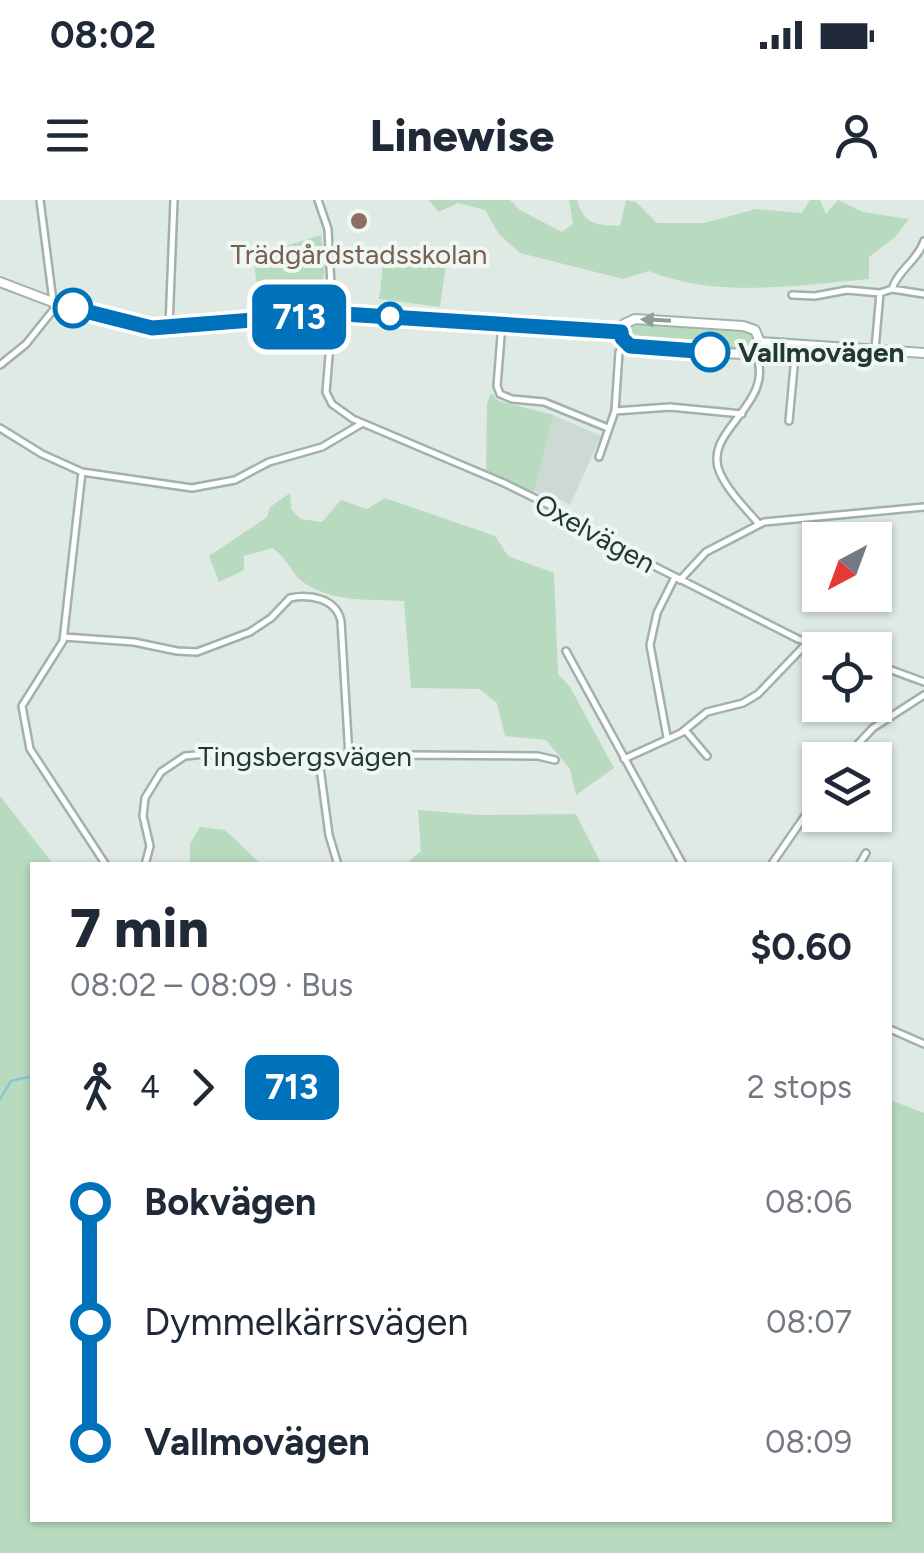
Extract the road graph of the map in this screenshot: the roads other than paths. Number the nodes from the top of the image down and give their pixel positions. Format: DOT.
graph roads {
  1 [pos="40,200"];
  2 [pos="174,200"];
  3 [pos="318,200"];
  4 [pos="924,240"];
  5 [pos="0,282"];
  6 [pos="892,288"];
  7 [pos="880,293"];
  8 [pos="924,294"];
  9 [pos="792,295"];
  10 [pos="54,303"];
  11 [pos="332,305"];
  12 [pos="344,314"];
  13 [pos="330,318"];
  14 [pos="502,324"];
  15 [pos="169,327"];
  16 [pos="621,332"];
  17 [pos="625,342"];
  18 [pos="796,345"];
  19 [pos="757,346"];
  20 [pos="874,350"];
  21 [pos="924,353"];
  22 [pos="0,365"];
  23 [pos="615,412"];
  24 [pos="742,414"];
  25 [pos="789,420"];
  26 [pos="360,422"];
  27 [pos="0,428"];
  28 [pos="608,428"];
  29 [pos="599,457"];
  30 [pos="82,472"];
  31 [pos="924,508"];
  32 [pos="759,524"];
  33 [pos="677,578"];
  34 [pos="64,637"];
  35 [pos="802,640"];
  36 [pos="802,648"];
  37 [pos="566,651"];
  38 [pos="892,670"];
  39 [pos="924,682"];
  40 [pos="924,696"];
  41 [pos="685,730"];
  42 [pos="668,738"];
  43 [pos="860,742"];
  44 [pos="707,756"];
  45 [pos="348,757"];
  46 [pos="319,759"];
  47 [pos="554,760"];
  48 [pos="624,760"];
  49 [pos="802,820"];
  50 [pos="866,853"];
  51 [pos="104,862"];
  52 [pos="145,862"];
  53 [pos="337,862"];
  54 [pos="680,862"];
  55 [pos="773,862"];
  56 [pos="862,862"];
  57 [pos="892,1030"];
  58 [pos="923,1042"];
  1 -- 10 [label="street"];
  2 -- 15 [label="street"];
  3 -- 11 [label="street"];
  4 -- 6 [label="street"];
  5 -- 10 [label="street"];
  6 -- 7 [label="street"];
  6 -- 8 [label="street"];
  7 -- 9 [label="street"];
  7 -- 20 [label="street"];
  10 -- 15 [label="street"];
  10 -- 22 [label="street"];
  11 -- 12 [label="street"];
  11 -- 13 [label="street"];
  12 -- 13 [label="street"];
  12 -- 14 [label="street"];
  13 -- 15 [label="street"];
  13 -- 26 [label="street"];
  14 -- 16 [label="street"];
  14 -- 28 [label="street"];
  16 -- 17 [label="street"];
  19 -- 16 [label="street, one-way"];
  17 -- 19 [label="street"];
  17 -- 23 [label="street"];
  18 -- 19 [label="street"];
  18 -- 20 [label="street"];
  18 -- 25 [label="street"];
  19 -- 24 [label="street"];
  20 -- 21 [label="street"];
  23 -- 24 [label="street"];
  23 -- 28 [label="street"];
  24 -- 32 [label="street"];
  26 -- 30 [label="street"];
  26 -- 33 [label="street, Oxelvägen"];
  27 -- 30 [label="street"];
  28 -- 29 [label="street"];
  30 -- 34 [label="street"];
  31 -- 32 [label="street"];
  32 -- 33 [label="street"];
  33 -- 35 [label="street, Oxelvägen"];
  33 -- 42 [label="street"];
  34 -- 45 [label="street"];
  34 -- 51 [label="street"];
  36 -- 41 [label="street"];
  37 -- 48 [label="street"];
  38 -- 39 [label="street"];
  40 -- 43 [label="street"];
  41 -- 42 [label="street"];
  41 -- 44 [label="street"];
  42 -- 48 [label="street"];
  45 -- 46 [label="street, Tingsbergsvägen"];
  45 -- 47 [label="street, Tingsbergsvägen"];
  46 -- 52 [label="street, Tingsbergsvägen"];
  46 -- 53 [label="street"];
  48 -- 54 [label="street"];
  49 -- 55 [label="street"];
  50 -- 56 [label="street"];
  57 -- 58 [label="street"];
}
